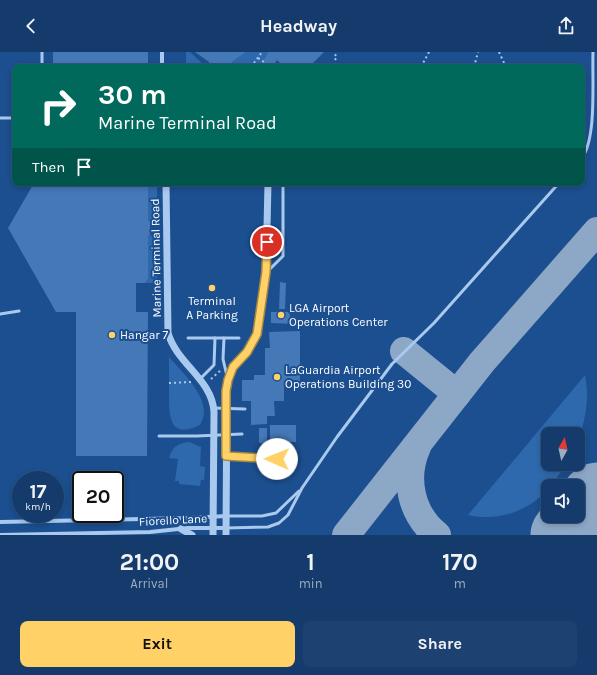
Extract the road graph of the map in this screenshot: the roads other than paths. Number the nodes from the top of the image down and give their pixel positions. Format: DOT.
graph roads {
  1 [pos="42,52"];
  2 [pos="162,52"];
  3 [pos="592,52"];
  4 [pos="42,64"];
  5 [pos="162,64"];
  6 [pos="0,118"];
  7 [pos="12,118"];
  8 [pos="585,153"];
  9 [pos="166,186"];
  10 [pos="268,186"];
  11 [pos="283,186"];
  12 [pos="557,186"];
  13 [pos="266,272"];
  14 [pos="19,311"];
  15 [pos="0,314"];
  16 [pos="188,338"];
  17 [pos="215,338"];
  18 [pos="224,338"];
  19 [pos="239,338"];
  20 [pos="197,380"];
  21 [pos="228,380"];
  22 [pos="214,408"];
  23 [pos="226,408"];
  24 [pos="245,409"];
  25 [pos="226,434"];
  26 [pos="242,434"];
  27 [pos="214,435"];
  28 [pos="159,436"];
  29 [pos="226,456"];
  30 [pos="277,459"];
  31 [pos="302,488"];
  32 [pos="226,516"];
  33 [pos="213,517"];
  34 [pos="0,522"];
  35 [pos="181,529"];
  36 [pos="213,532"];
  37 [pos="226,532"];
  38 [pos="0,535"];
  39 [pos="192,535"];
  1 -- 4 [label="lane"];
  2 -- 5 [label="street"];
  3 -- 8 [label="lane"];
  6 -- 7 [label="lane"];
  9 -- 20 [label="street, Marine Terminal Road"];
  10 -- 13 [label="street"];
  11 -- 13 [label="lane"];
  12 -- 31 [label="lane"];
  13 -- 21 [label="street"];
  14 -- 15 [label="lane"];
  16 -- 17 [label="lane"];
  17 -- 18 [label="lane"];
  17 -- 20 [label="lane"];
  18 -- 19 [label="lane"];
  18 -- 21 [label="lane"];
  20 -- 22 [label="street, Marine Terminal Road"];
  21 -- 23 [label="street"];
  22 -- 23 [label="lane"];
  22 -- 27 [label="street, Marine Terminal Road"];
  23 -- 24 [label="lane"];
  23 -- 25 [label="street"];
  25 -- 26 [label="lane"];
  25 -- 27 [label="lane"];
  25 -- 29 [label="street"];
  27 -- 28 [label="lane"];
  27 -- 33 [label="street, Marine Terminal Road"];
  29 -- 30 [label="lane"];
  29 -- 32 [label="street"];
  31 -- 32 [label="lane"];
  31 -- 37 [label="lane"];
  32 -- 33 [label="street, Fiorello Lane"];
  32 -- 37 [label="street"];
  33 -- 34 [label="street, Fiorello Lane"];
  33 -- 36 [label="street, Marine Terminal Road"];
  35 -- 36 [label="street, Fiorello Lane"];
  35 -- 38 [label="street, Fiorello Lane"];
  35 -- 39 [label="street"];
  36 -- 37 [label="street, Fiorello Lane"];
}
